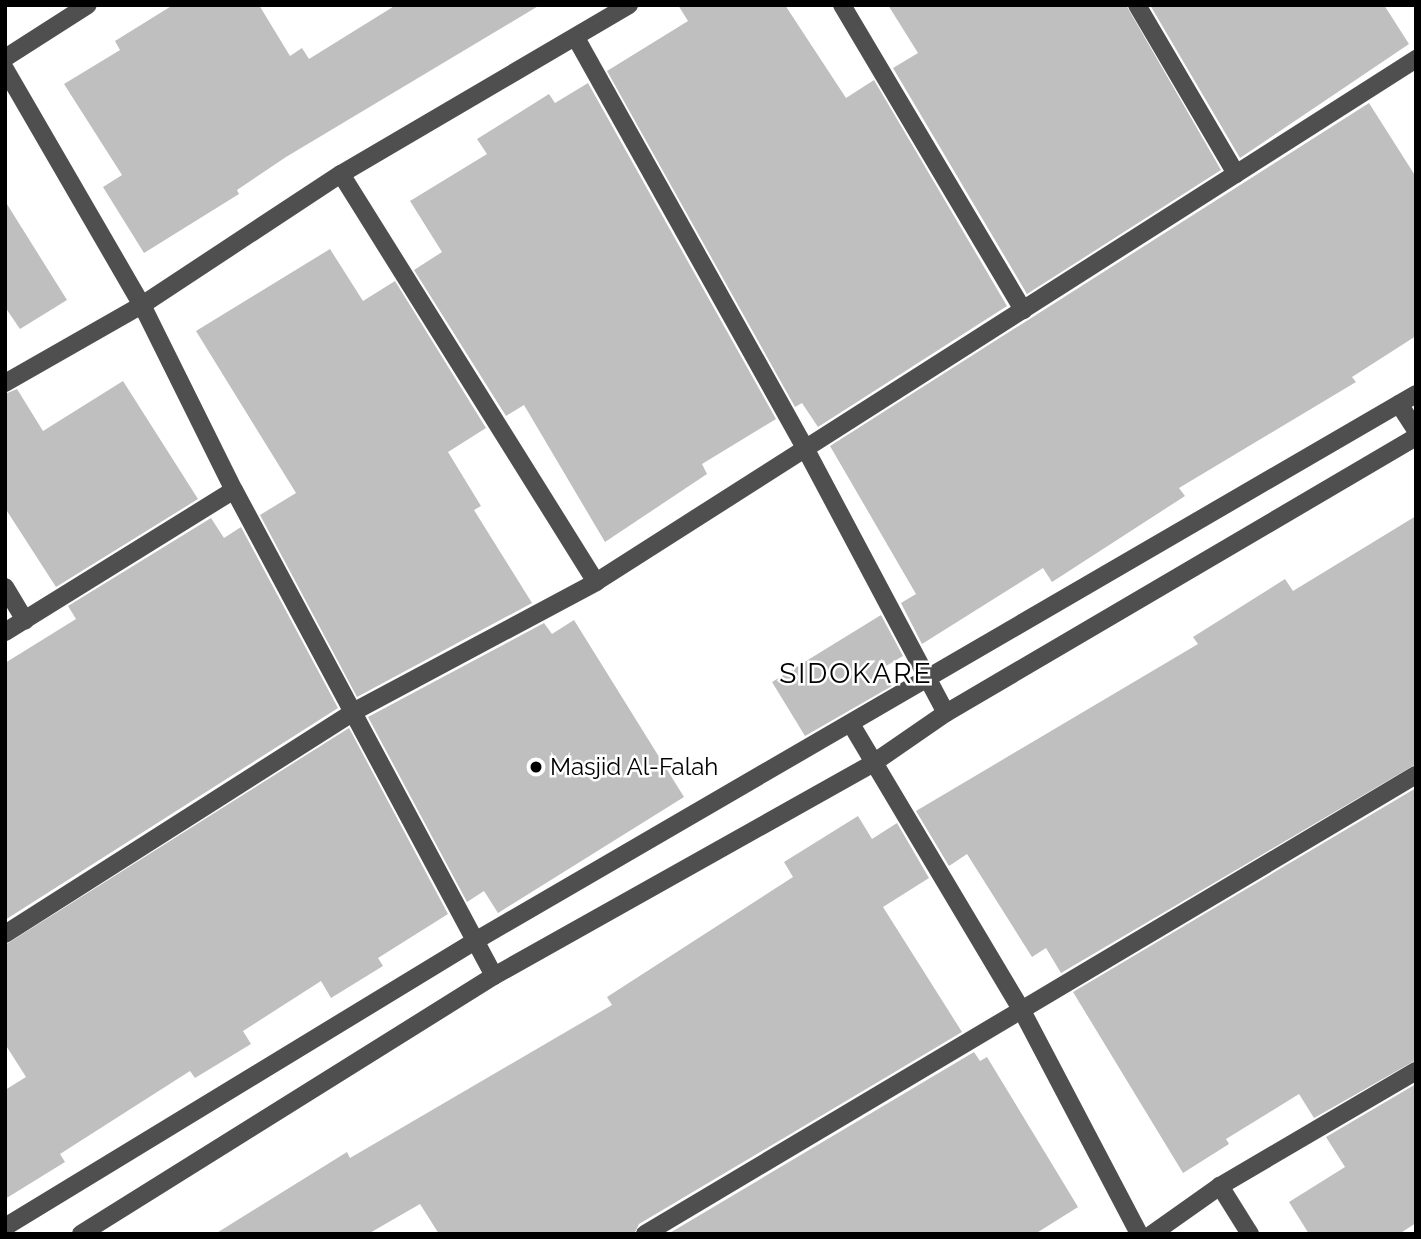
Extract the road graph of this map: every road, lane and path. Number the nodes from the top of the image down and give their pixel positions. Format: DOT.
graph roads {
  1 [pos="88,5"];
  2 [pos="629,5"];
  3 [pos="842,5"];
  4 [pos="1137,5"];
  5 [pos="576,38"];
  6 [pos="5,58"];
  7 [pos="1416,59"];
  8 [pos="5,69"];
  9 [pos="341,174"];
  10 [pos="1236,174"];
  11 [pos="142,305"];
  12 [pos="1023,310"];
  13 [pos="5,383"];
  14 [pos="1416,394"];
  15 [pos="1399,404"];
  16 [pos="1416,430"];
  17 [pos="1416,437"];
  18 [pos="805,448"];
  19 [pos="234,490"];
  20 [pos="596,582"];
  21 [pos="5,587"];
  22 [pos="25,620"];
  23 [pos="5,632"];
  24 [pos="926,682"];
  25 [pos="353,712"];
  26 [pos="946,713"];
  27 [pos="851,724"];
  28 [pos="872,764"];
  29 [pos="1416,775"];
  30 [pos="5,934"];
  31 [pos="475,941"];
  32 [pos="494,976"];
  33 [pos="1020,1007"];
  34 [pos="1416,1071"];
  35 [pos="1220,1186"];
  36 [pos="10,1228"];
  37 [pos="81,1234"];
  38 [pos="645,1234"];
  39 [pos="1139,1234"];
  40 [pos="1152,1234"];
  41 [pos="1250,1234"];
  1 -- 6 [label="street"];
  2 -- 5 [label="street"];
  3 -- 12 [label="street"];
  4 -- 10 [label="street"];
  5 -- 9 [label="street"];
  5 -- 18 [label="street"];
  7 -- 10 [label="street"];
  8 -- 11 [label="street"];
  9 -- 11 [label="street"];
  9 -- 20 [label="street"];
  10 -- 12 [label="street"];
  11 -- 13 [label="street"];
  11 -- 19 [label="street"];
  12 -- 18 [label="street"];
  14 -- 15 [label="street"];
  15 -- 16 [label="street"];
  15 -- 24 [label="street"];
  17 -- 26 [label="street"];
  18 -- 20 [label="street"];
  18 -- 24 [label="street"];
  19 -- 22 [label="street"];
  19 -- 25 [label="street"];
  20 -- 25 [label="street"];
  21 -- 22 [label="street"];
  22 -- 23 [label="street"];
  24 -- 26 [label="street"];
  24 -- 27 [label="street"];
  25 -- 30 [label="street"];
  25 -- 31 [label="street"];
  26 -- 28 [label="street"];
  27 -- 28 [label="street"];
  27 -- 31 [label="street"];
  28 -- 32 [label="street"];
  28 -- 33 [label="street"];
  29 -- 33 [label="street"];
  31 -- 32 [label="street"];
  31 -- 36 [label="street"];
  32 -- 37 [label="street"];
  33 -- 38 [label="street"];
  33 -- 39 [label="street"];
  34 -- 35 [label="street"];
  35 -- 40 [label="street"];
  35 -- 41 [label="street"];
}
